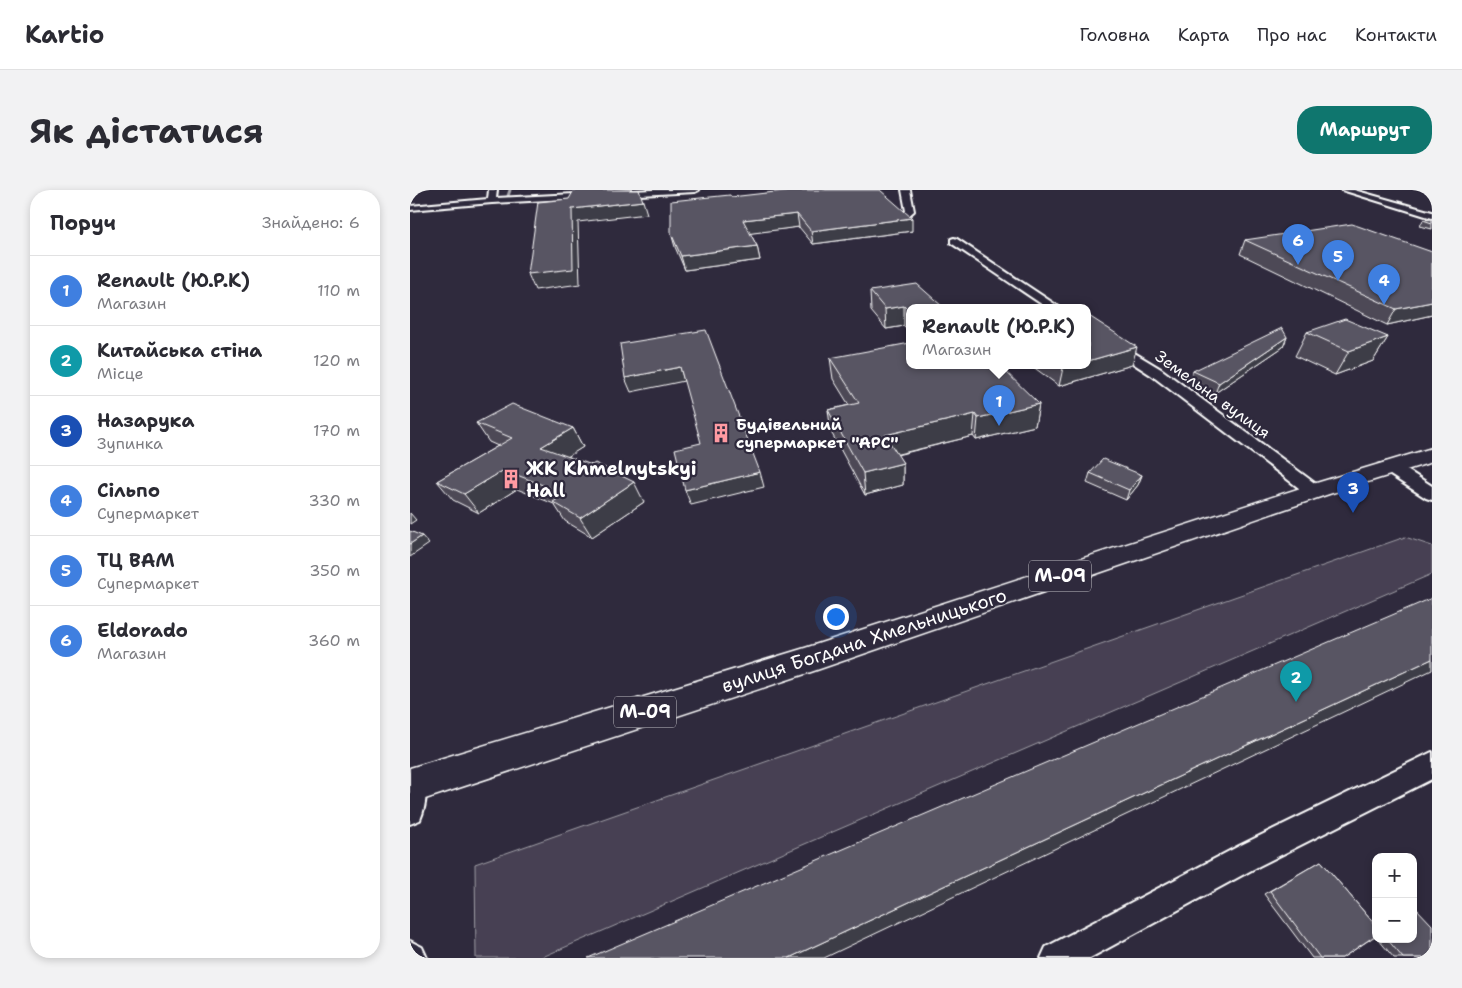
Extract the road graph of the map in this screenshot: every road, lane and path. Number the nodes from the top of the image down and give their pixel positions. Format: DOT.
graph roads {
  1 [pos="493,190"];
  2 [pos="695,190"];
  3 [pos="906,190"];
  4 [pos="1346,190"];
  5 [pos="492,201"];
  6 [pos="410,208"];
  7 [pos="906,215"];
  8 [pos="1432,215"];
  9 [pos="954,242"];
  10 [pos="1048,304"];
  11 [pos="1091,331"];
  12 [pos="1432,455"];
  13 [pos="1390,467"];
  14 [pos="1314,491"];
  15 [pos="1432,494"];
  16 [pos="1432,765"];
  17 [pos="411,794"];
  18 [pos="1057,958"];
  1 -- 5 [label="street"];
  2 -- 5 [label="street"];
  3 -- 7 [label="street"];
  4 -- 8 [label="street"];
  5 -- 6 [label="street"];
  9 -- 10 [label="street"];
  11 -- 14 [label="street, Земельна вулиця"];
  12 -- 13 [label="main road, вулиця Богдана Хмельницького / М-09"];
  13 -- 14 [label="main road, вулиця Богдана Хмельницького / М-09"];
  13 -- 15 [label="street"];
  14 -- 17 [label="main road, вулиця Богдана Хмельницького / М-09"];
  16 -- 18 [label="street"];
}
